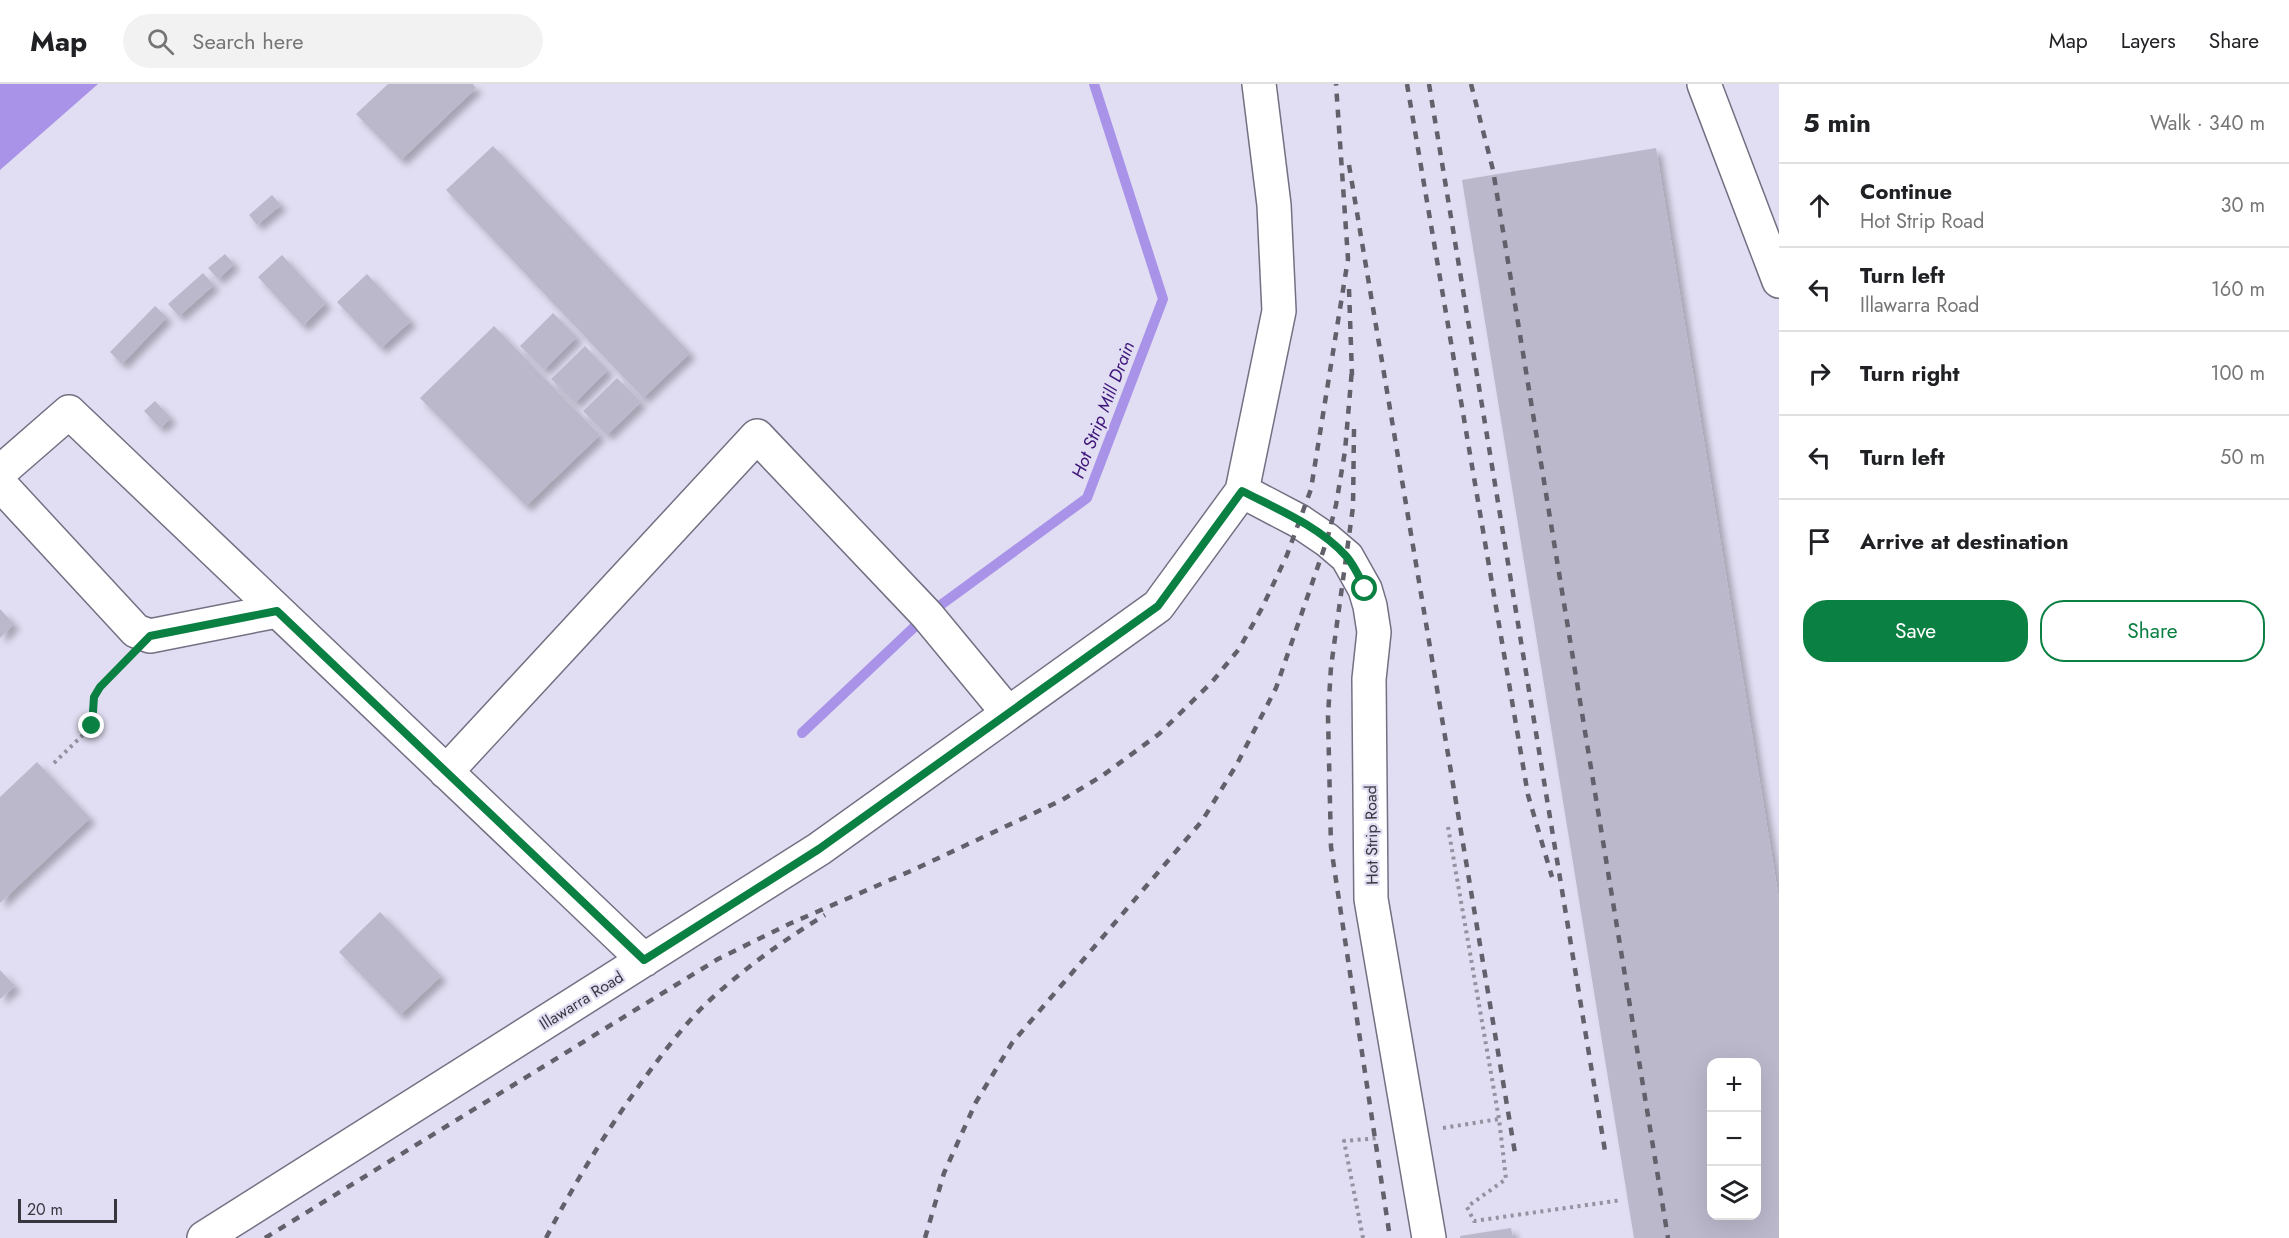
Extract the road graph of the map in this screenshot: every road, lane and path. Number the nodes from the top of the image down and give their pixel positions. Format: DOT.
graph roads {
  1 [pos="1259,84"];
  2 [pos="1704,84"];
  3 [pos="1779,281"];
  4 [pos="0,472"];
  5 [pos="0,484"];
  6 [pos="1242,491"];
  7 [pos="277,611"];
  8 [pos="150,636"];
  9 [pos="1008,713"];
  10 [pos="54,762"];
  11 [pos="446,772"];
  12 [pos="1448,827"];
  13 [pos="644,960"];
  14 [pos="1622,1200"];
  15 [pos="204,1238"];
  16 [pos="1430,1238"];
  1 -- 6 [label="street"];
  2 -- 3 [label="street"];
  4 -- 7 [label="street"];
  5 -- 8 [label="street"];
  6 -- 9 [label="street, Illawarra Road"];
  6 -- 16 [label="street, Hot Strip Road"];
  7 -- 8 [label="street"];
  7 -- 11 [label="street"];
  8 -- 10 [label="path"];
  9 -- 11 [label="street"];
  9 -- 13 [label="street, Illawarra Road"];
  11 -- 13 [label="street"];
  12 -- 14 [label="path"];
  13 -- 15 [label="street, Illawarra Road"];
}
